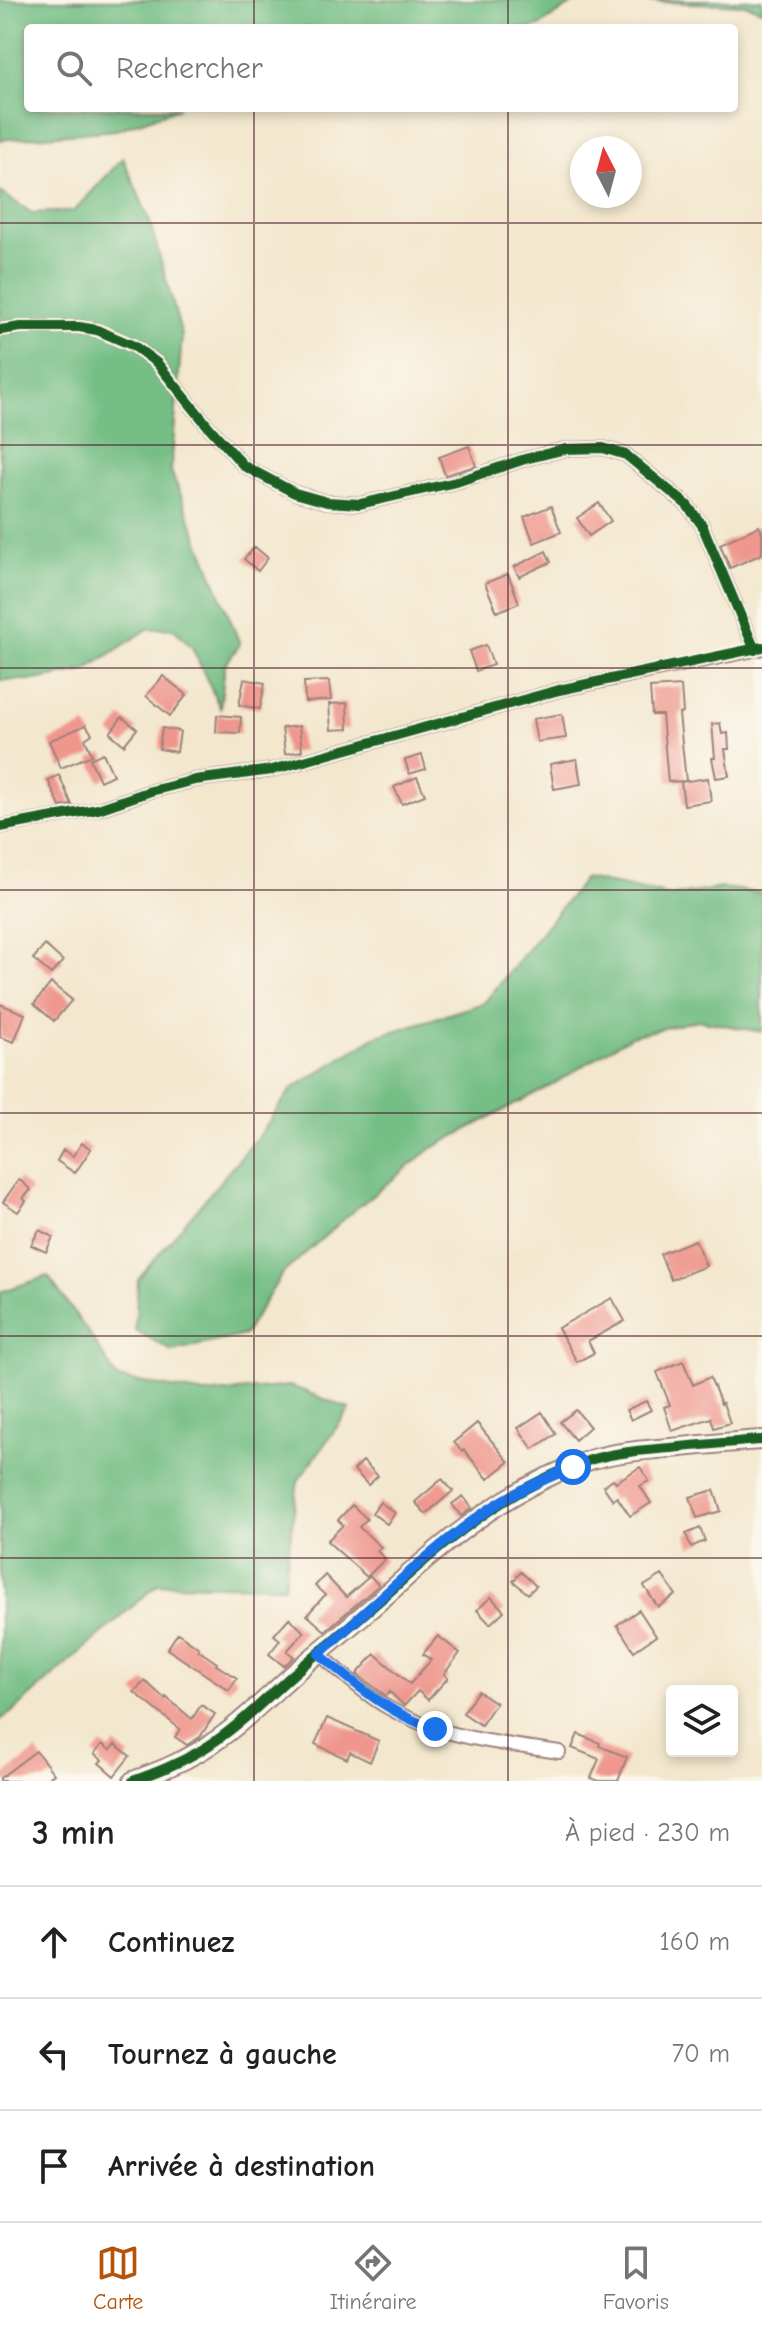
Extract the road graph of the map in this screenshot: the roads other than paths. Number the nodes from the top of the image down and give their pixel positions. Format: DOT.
graph roads {
  1 [pos="0,330"];
  2 [pos="758,649"];
  3 [pos="0,827"];
  4 [pos="762,1440"];
  5 [pos="319,1654"];
  6 [pos="559,1752"];
  7 [pos="133,1781"];
  1 -- 2 [label="street"];
  2 -- 3 [label="street"];
  4 -- 5 [label="street"];
  5 -- 6 [label="street"];
  5 -- 7 [label="street"];
}
